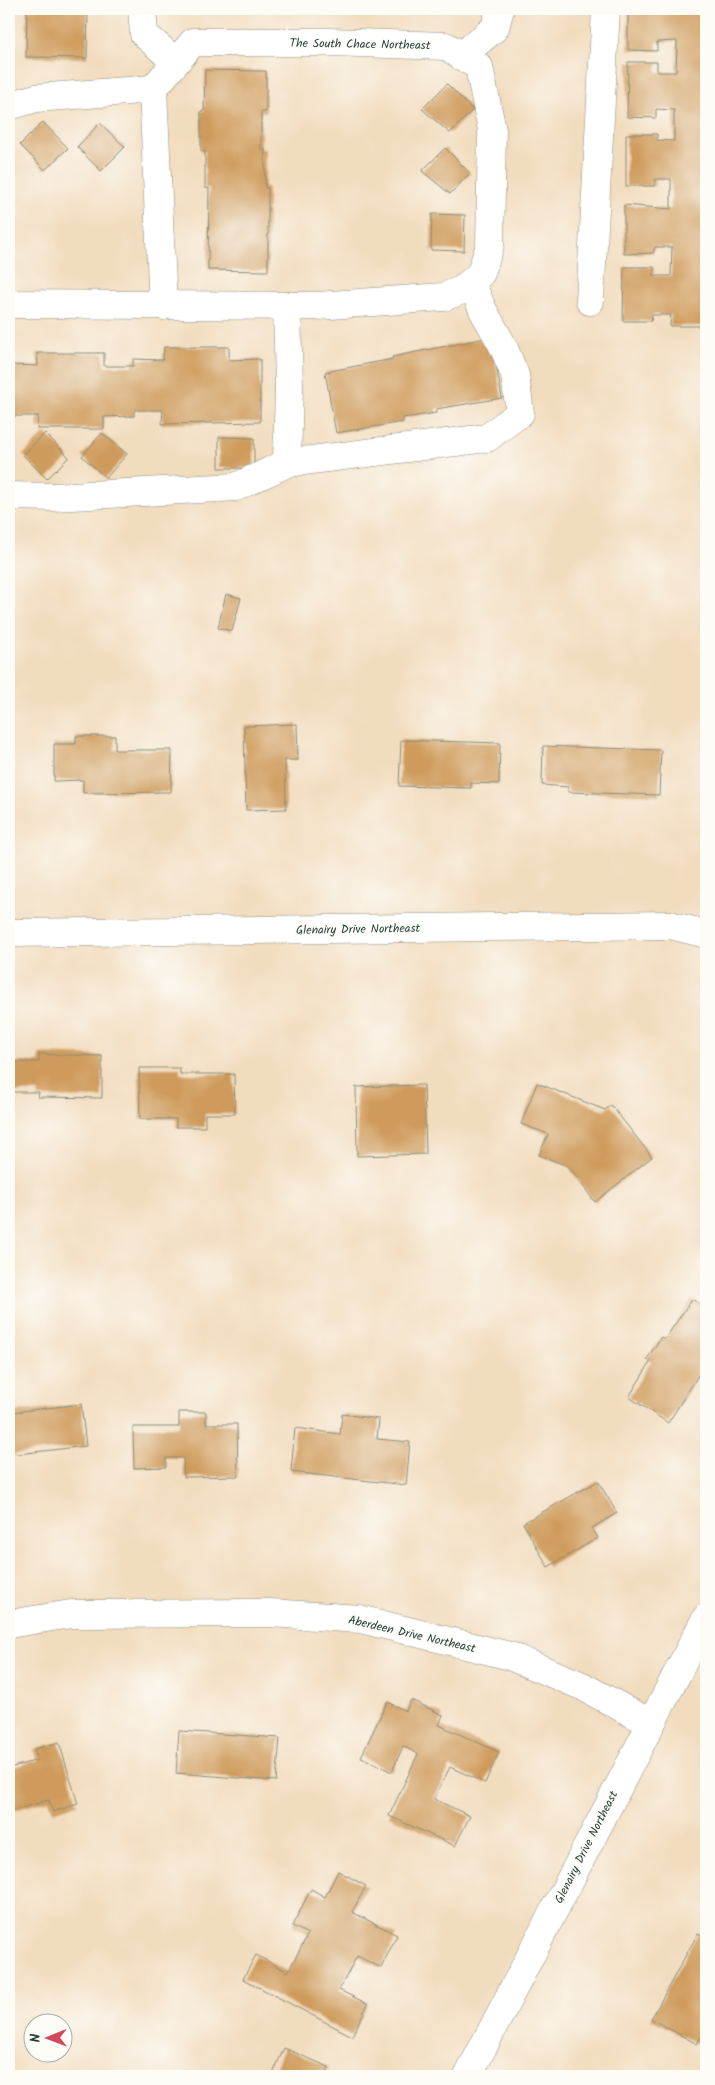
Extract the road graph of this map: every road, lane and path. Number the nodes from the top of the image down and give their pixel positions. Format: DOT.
graph roads {
  1 [pos="142,9"];
  2 [pos="500,9"];
  3 [pos="606,9"];
  4 [pos="461,56"];
  5 [pos="176,62"];
  6 [pos="153,89"];
  7 [pos="9,106"];
  8 [pos="471,282"];
  9 [pos="590,301"];
  10 [pos="9,304"];
  11 [pos="163,306"];
  12 [pos="287,306"];
  13 [pos="287,463"];
  14 [pos="9,496"];
  15 [pos="9,933"];
  16 [pos="706,934"];
  17 [pos="706,1618"];
  18 [pos="9,1624"];
  19 [pos="650,1723"];
  20 [pos="468,2076"];
  1 -- 5 [label="street"];
  2 -- 4 [label="street"];
  3 -- 9 [label="street"];
  4 -- 5 [label="street, The South Chace Northeast"];
  4 -- 8 [label="street, The South Chace Northeast"];
  5 -- 6 [label="street, The South Chace Northeast"];
  6 -- 7 [label="street"];
  6 -- 11 [label="street"];
  8 -- 12 [label="street, The South Chace Northeast"];
  8 -- 13 [label="street"];
  10 -- 11 [label="street"];
  11 -- 12 [label="street"];
  12 -- 13 [label="street"];
  13 -- 14 [label="street"];
  15 -- 16 [label="street, Glenairy Drive Northeast"];
  17 -- 19 [label="street, Glenairy Drive Northeast"];
  18 -- 19 [label="street, Aberdeen Drive Northeast"];
  19 -- 20 [label="street, Glenairy Drive Northeast"];
}
